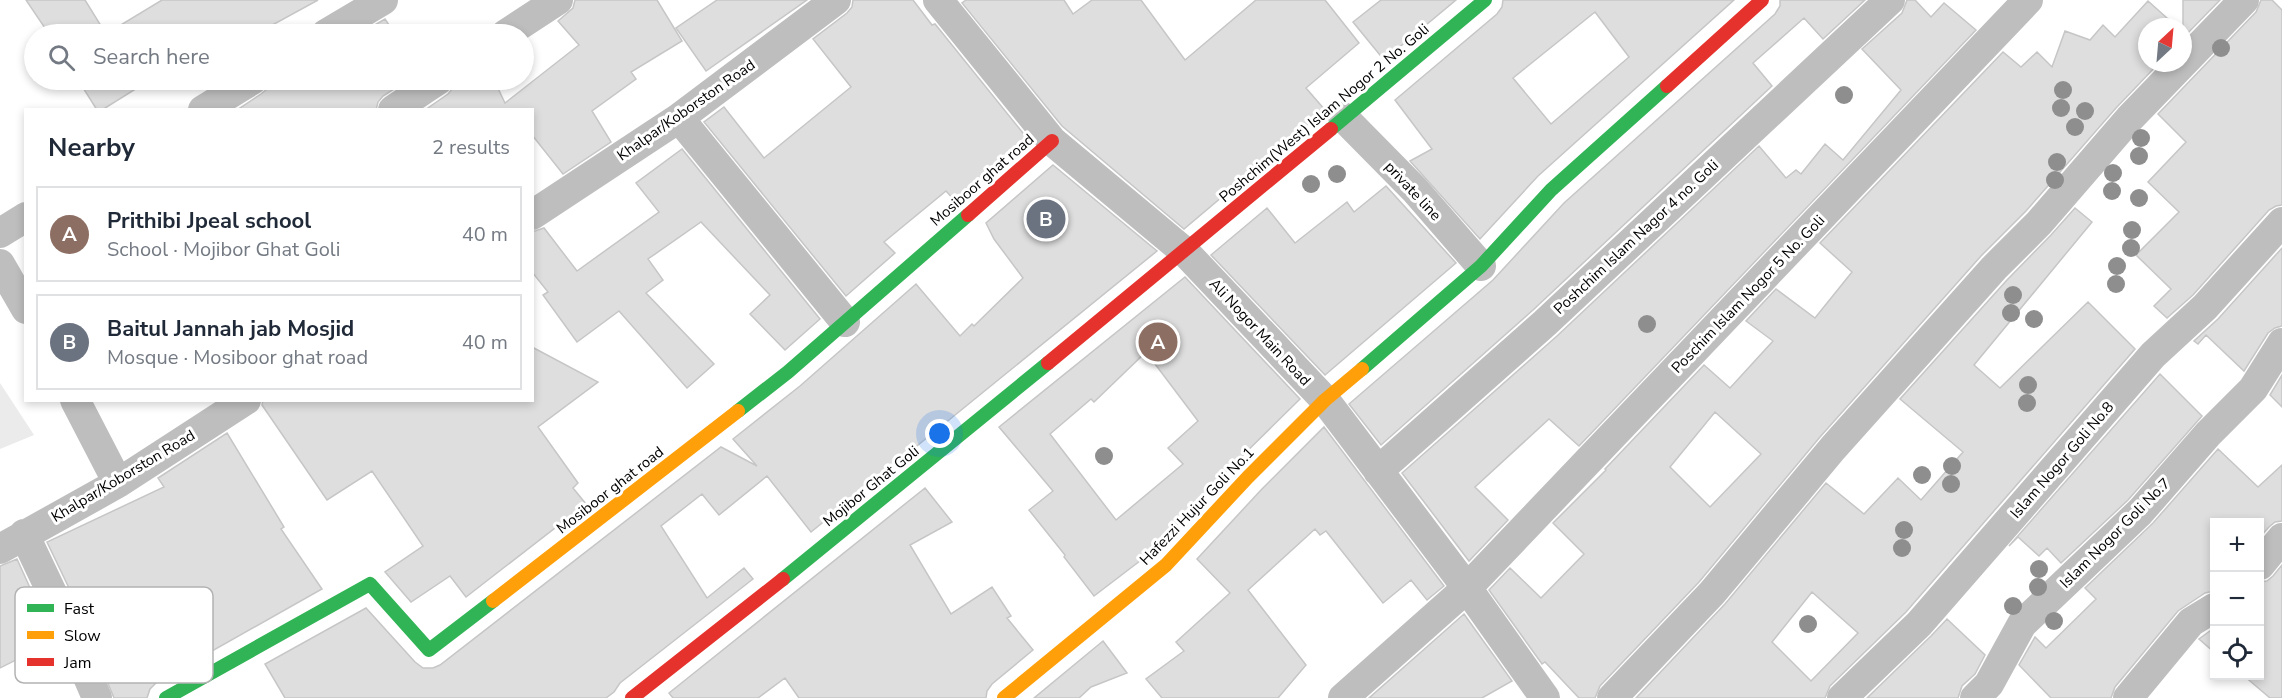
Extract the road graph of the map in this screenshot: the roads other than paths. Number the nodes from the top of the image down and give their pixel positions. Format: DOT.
graph roads {
  1 [pos="382,0"];
  2 [pos="558,0"];
  3 [pos="836,0"];
  4 [pos="938,0"];
  5 [pos="1485,0"];
  6 [pos="1762,0"];
  7 [pos="1890,0"];
  8 [pos="2028,0"];
  9 [pos="2244,0"];
  10 [pos="342,24"];
  11 [pos="521,24"];
  12 [pos="236,90"];
  13 [pos="423,90"];
  14 [pos="206,108"];
  15 [pos="396,108"];
  16 [pos="679,117"];
  17 [pos="1343,117"];
  18 [pos="1052,141"];
  19 [pos="534,214"];
  20 [pos="24,218"];
  21 [pos="2282,222"];
  22 [pos="0,233"];
  23 [pos="1185,252"];
  24 [pos="0,264"];
  25 [pos="1481,266"];
  26 [pos="24,306"];
  27 [pos="845,322"];
  28 [pos="2282,344"];
  29 [pos="1325,400"];
  30 [pos="76,402"];
  31 [pos="243,402"];
  32 [pos="1378,471"];
  33 [pos="118,483"];
  34 [pos="2282,538"];
  35 [pos="12,542"];
  36 [pos="2264,559"];
  37 [pos="46,587"];
  38 [pos="1467,588"];
  39 [pos="2210,610"];
  40 [pos="213,672"];
  41 [pos="91,683"];
  42 [pos="193,683"];
  43 [pos="97,698"];
  44 [pos="166,698"];
  45 [pos="632,698"];
  46 [pos="1004,698"];
  47 [pos="1343,698"];
  48 [pos="1545,698"];
  49 [pos="1612,698"];
  50 [pos="1842,698"];
  51 [pos="1975,698"];
  52 [pos="2128,698"];
  1 -- 10 [label="street"];
  2 -- 11 [label="street"];
  3 -- 16 [label="street, Khalpar/Koborston Road"];
  4 -- 18 [label="street, Ali Nogor Main Road"];
  5 -- 17 [label="street, Poshchim(West) Islam Nogor 2 No. Goli"];
  6 -- 25 [label="street, Hafezzi Hujur Goli No.1"];
  7 -- 32 [label="street, Poshchim Islam Nagor 4 no. Goli"];
  8 -- 38 [label="street, Poschim Islam Nogor 5 No. Goli"];
  9 -- 49 [label="street"];
  12 -- 14 [label="street"];
  13 -- 15 [label="street"];
  16 -- 19 [label="street, Khalpar/Koborston Road"];
  16 -- 27 [label="street"];
  17 -- 23 [label="street, Poshchim(West) Islam Nogor 2 No. Goli"];
  17 -- 25 [label="street, private line"];
  18 -- 23 [label="street, Ali Nogor Main Road"];
  18 -- 27 [label="street, Mosiboor ghat road"];
  20 -- 22 [label="street"];
  21 -- 50 [label="street, Islam Nogor Goli No.8"];
  23 -- 29 [label="street, Ali Nogor Main Road"];
  23 -- 45 [label="street, Mojibor Ghat Goli"];
  24 -- 26 [label="street"];
  25 -- 29 [label="street, Hafezzi Hujur Goli No.1"];
  27 -- 40 [label="street, Mosiboor ghat road"];
  28 -- 51 [label="street, Islam Nogor Goli No.7"];
  29 -- 32 [label="street, Ali Nogor Main Road"];
  29 -- 46 [label="street, Hafezzi Hujur Goli No.1"];
  30 -- 33 [label="street"];
  31 -- 33 [label="street, Khalpar/Koborston Road"];
  32 -- 38 [label="street, Ali Nogor Main Road"];
  33 -- 35 [label="street, Khalpar/Koborston Road"];
  34 -- 36 [label="street"];
  35 -- 37 [label="street"];
  38 -- 47 [label="street, Poschim Islam Nogor 5 No. Goli"];
  38 -- 48 [label="street, Ali Nogor Main Road"];
  39 -- 52 [label="street"];
  41 -- 43 [label="street"];
  42 -- 44 [label="street, Mosiboor ghat road"];
}
